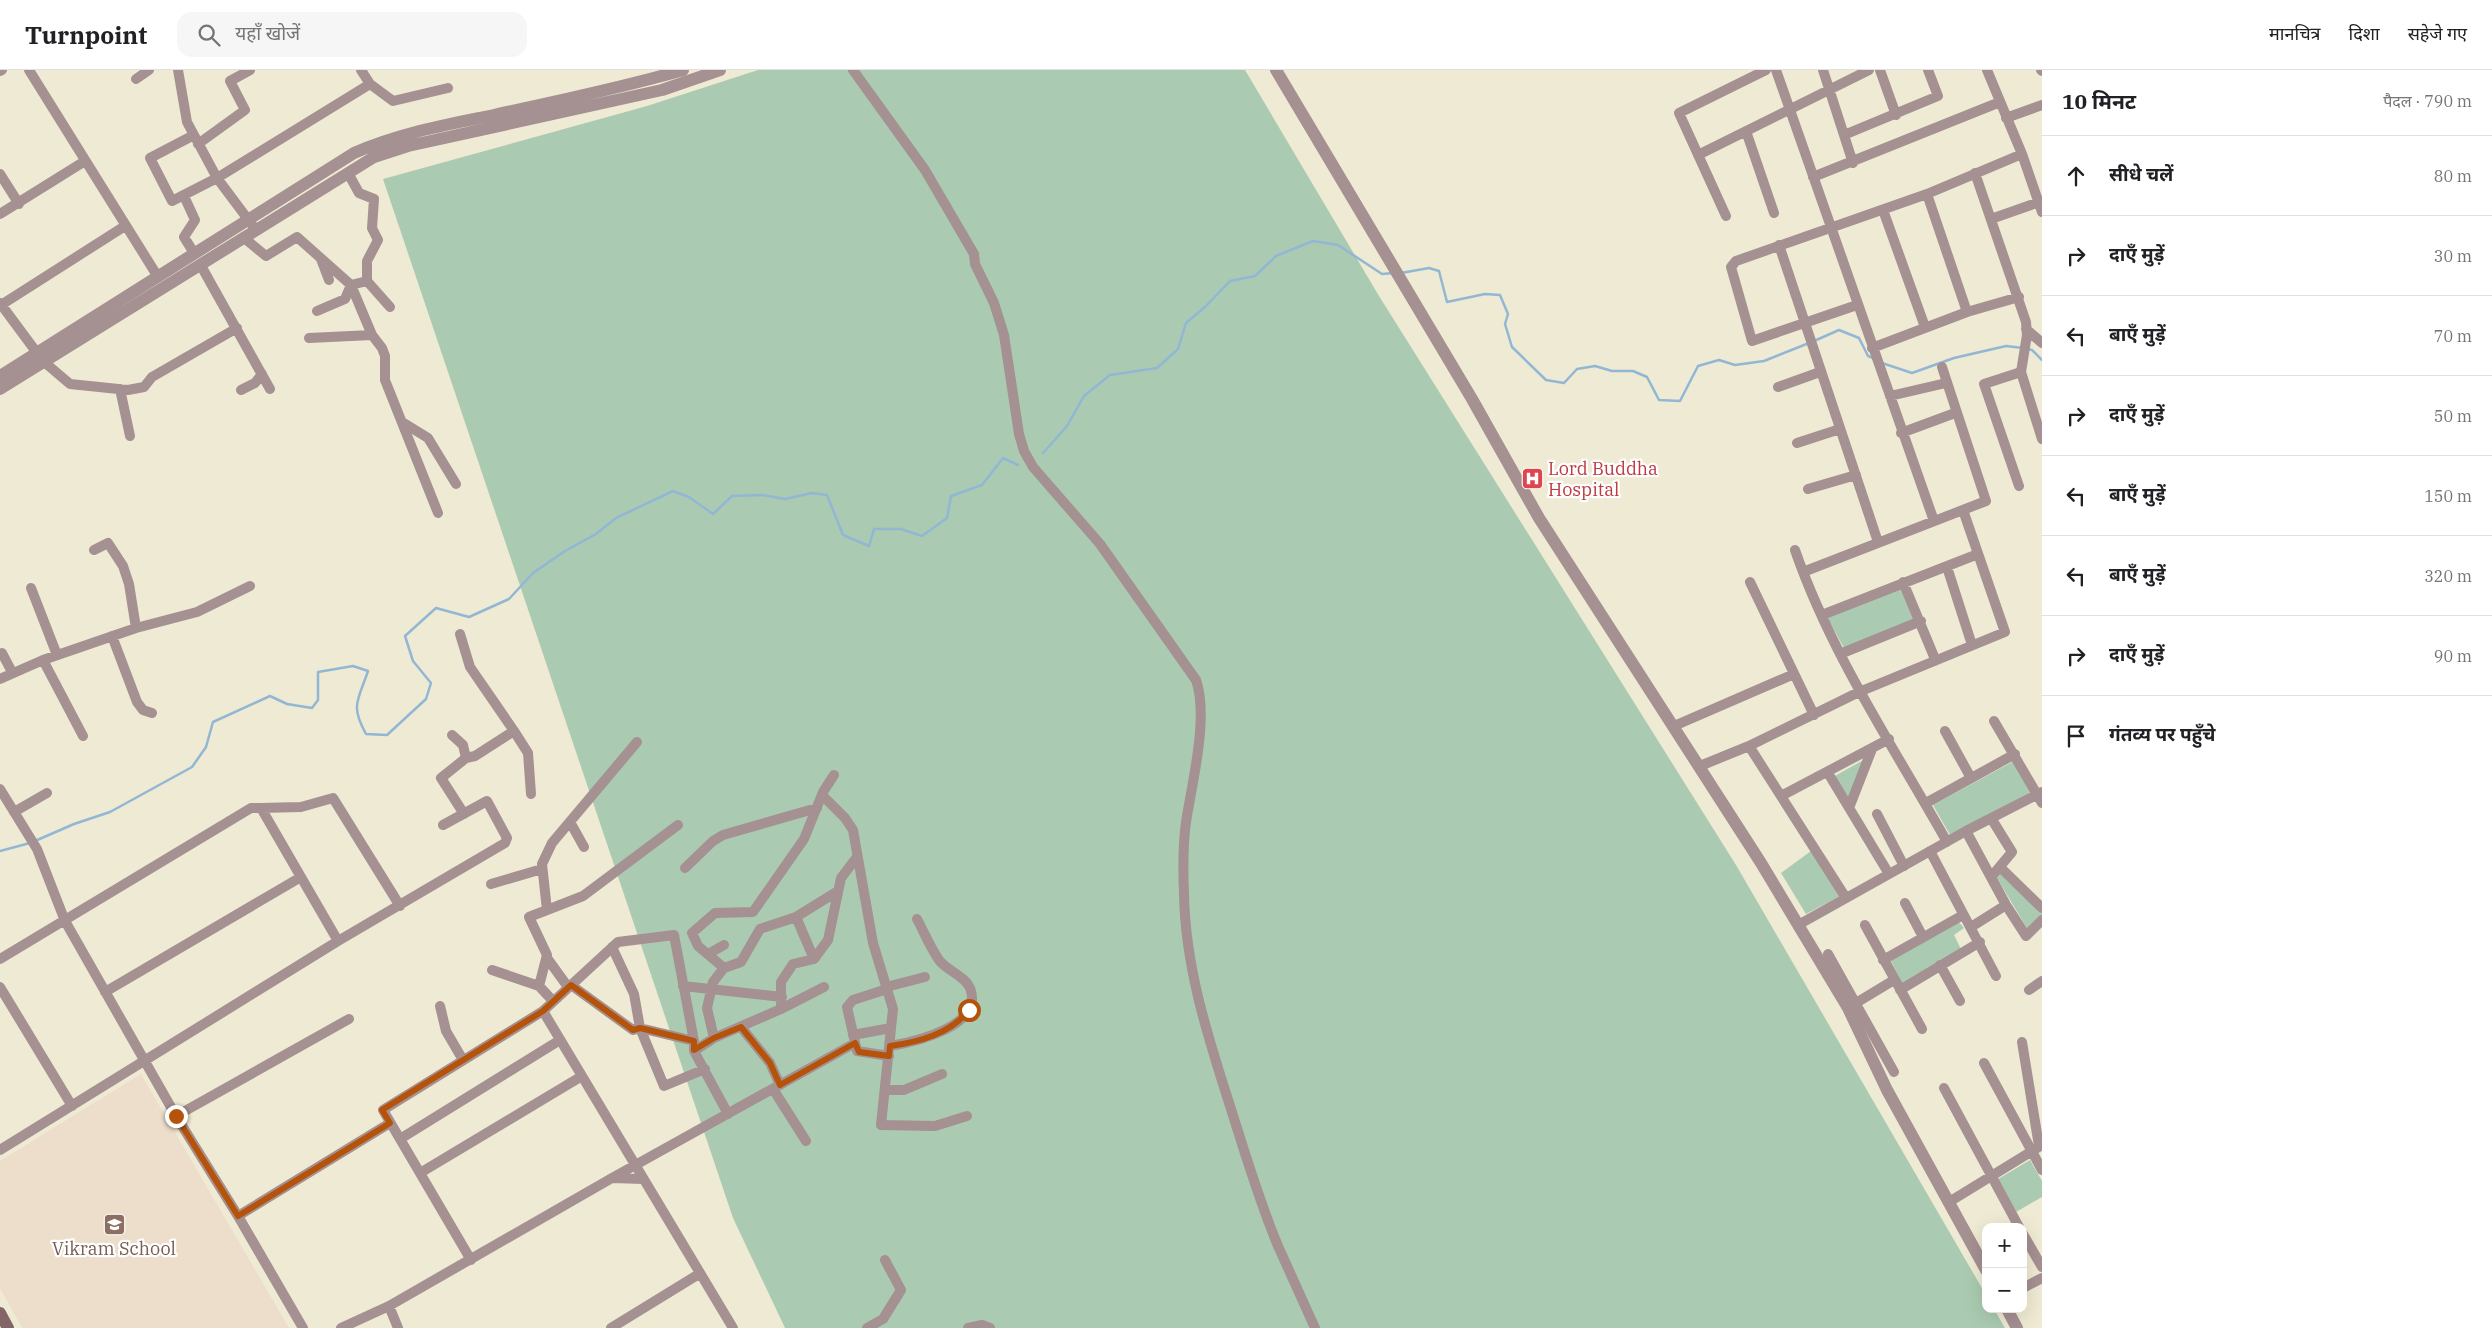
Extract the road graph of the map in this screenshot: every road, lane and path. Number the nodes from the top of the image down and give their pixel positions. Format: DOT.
graph roads {
  1 [pos="29,70"];
  2 [pos="149,70"];
  3 [pos="178,70"];
  4 [pos="250,70"];
  5 [pos="361,70"];
  6 [pos="683,70"];
  7 [pos="720,70"];
  8 [pos="853,70"];
  9 [pos="1276,70"];
  10 [pos="1766,70"];
  11 [pos="1776,70"];
  12 [pos="1823,70"];
  13 [pos="1869,70"];
  14 [pos="1880,70"];
  15 [pos="1928,70"];
  16 [pos="1987,70"];
  17 [pos="136,79"];
  18 [pos="370,84"];
  19 [pos="448,88"];
  20 [pos="1830,89"];
  21 [pos="2000,102"];
  22 [pos="2042,105"];
  23 [pos="1790,108"];
  24 [pos="1896,115"];
  25 [pos="2006,118"];
  26 [pos="1746,131"];
  27 [pos="1844,135"];
  28 [pos="196,140"];
  29 [pos="2022,154"];
  30 [pos="1698,155"];
  31 [pos="85,161"];
  32 [pos="1853,163"];
  33 [pos="348,173"];
  34 [pos="1976,173"];
  35 [pos="0,174"];
  36 [pos="1813,177"];
  37 [pos="217,178"];
  38 [pos="1927,194"];
  39 [pos="184,196"];
  40 [pos="19,204"];
  41 [pos="2041,205"];
  42 [pos="1883,210"];
  43 [pos="1774,213"];
  44 [pos="0,214"];
  45 [pos="1726,216"];
  46 [pos="1991,220"];
  47 [pos="252,225"];
  48 [pos="125,226"];
  49 [pos="1830,229"];
  50 [pos="244,238"];
  51 [pos="1779,246"];
  52 [pos="320,256"];
  53 [pos="197,258"];
  54 [pos="158,278"];
  55 [pos="329,280"];
  56 [pos="367,280"];
  57 [pos="351,286"];
  58 [pos="2019,297"];
  59 [pos="1,304"];
  60 [pos="1857,305"];
  61 [pos="390,306"];
  62 [pos="317,311"];
  63 [pos="1967,312"];
  64 [pos="1925,327"];
  65 [pos="237,328"];
  66 [pos="1807,328"];
  67 [pos="2026,332"];
  68 [pos="372,335"];
  69 [pos="309,338"];
  70 [pos="2042,343"];
  71 [pos="1873,350"];
  72 [pos="40,357"];
  73 [pos="1942,367"];
  74 [pos="1820,372"];
  75 [pos="2021,372"];
  76 [pos="262,374"];
  77 [pos="0,376"];
  78 [pos="1946,383"];
  79 [pos="1778,387"];
  80 [pos="270,388"];
  81 [pos="0,389"];
  82 [pos="120,389"];
  83 [pos="241,390"];
  84 [pos="1890,396"];
  85 [pos="1955,413"];
  86 [pos="402,422"];
  87 [pos="1840,429"];
  88 [pos="1901,433"];
  89 [pos="130,436"];
  90 [pos="2042,439"];
  91 [pos="1797,443"];
  92 [pos="1856,474"];
  93 [pos="456,484"];
  94 [pos="2019,486"];
  95 [pos="1808,489"];
  96 [pos="1963,510"];
  97 [pos="438,513"];
  98 [pos="1934,521"];
  99 [pos="1878,542"];
  100 [pos="94,550"];
  101 [pos="1795,550"];
  102 [pos="1978,554"];
  103 [pos="1947,566"];
  104 [pos="1803,572"];
  105 [pos="1750,582"];
  106 [pos="1903,582"];
  107 [pos="250,586"];
  108 [pos="31,588"];
  109 [pos="1822,615"];
  110 [pos="1921,621"];
  111 [pos="136,628"];
  112 [pos="460,634"];
  113 [pos="112,636"];
  114 [pos="1972,645"];
  115 [pos="0,654"];
  116 [pos="1840,654"];
  117 [pos="57,655"];
  118 [pos="1935,659"];
  119 [pos="43,660"];
  120 [pos="12,672"];
  121 [pos="1794,674"];
  122 [pos="0,679"];
  123 [pos="1859,692"];
  124 [pos="152,713"];
  125 [pos="1814,715"];
  126 [pos="1994,721"];
  127 [pos="1674,726"];
  128 [pos="514,731"];
  129 [pos="1945,731"];
  130 [pos="452,735"];
  131 [pos="83,736"];
  132 [pos="1889,740"];
  133 [pos="637,742"];
  134 [pos="1749,746"];
  135 [pos="1872,749"];
  136 [pos="2015,754"];
  137 [pos="466,758"];
  138 [pos="1700,766"];
  139 [pos="1828,773"];
  140 [pos="834,775"];
  141 [pos="1971,778"];
  142 [pos="0,789"];
  143 [pos="48,794"];
  144 [pos="531,794"];
  145 [pos="822,795"];
  146 [pos="1781,796"];
  147 [pos="2040,796"];
  148 [pos="1926,804"];
  149 [pos="261,808"];
  150 [pos="816,808"];
  151 [pos="1849,808"];
  152 [pos="14,812"];
  153 [pos="464,814"];
  154 [pos="1877,814"];
  155 [pos="1991,818"];
  156 [pos="570,822"];
  157 [pos="443,825"];
  158 [pos="678,825"];
  159 [pos="1966,831"];
  160 [pos="1947,842"];
  161 [pos="584,847"];
  162 [pos="1930,851"];
  163 [pos="858,857"];
  164 [pos="1904,866"];
  165 [pos="2000,867"];
  166 [pos="685,868"];
  167 [pos="542,869"];
  168 [pos="1889,874"];
  169 [pos="1992,876"];
  170 [pos="301,877"];
  171 [pos="491,884"];
  172 [pos="838,891"];
  173 [pos="1846,898"];
  174 [pos="1905,903"];
  175 [pos="2006,905"];
  176 [pos="400,906"];
  177 [pos="2042,908"];
  178 [pos="547,910"];
  179 [pos="1963,915"];
  180 [pos="796,917"];
  181 [pos="916,919"];
  182 [pos="2042,920"];
  183 [pos="65,921"];
  184 [pos="1798,925"];
  185 [pos="1865,925"];
  186 [pos="1971,927"];
  187 [pos="692,933"];
  188 [pos="674,935"];
  189 [pos="1923,937"];
  190 [pos="338,941"];
  191 [pos="1980,942"];
  192 [pos="724,945"];
  193 [pos="612,947"];
  194 [pos="708,954"];
  195 [pos="1828,954"];
  196 [pos="547,958"];
  197 [pos="0,959"];
  198 [pos="814,959"];
  199 [pos="1883,960"];
  200 [pos="1940,965"];
  201 [pos="724,968"];
  202 [pos="492,970"];
  203 [pos="1996,976"];
  204 [pos="925,977"];
  205 [pos="1894,980"];
  206 [pos="2042,981"];
  207 [pos="539,986"];
  208 [pos="569,986"];
  209 [pos="683,986"];
  210 [pos="0,987"];
  211 [pos="824,987"];
  212 [pos="887,988"];
  213 [pos="712,990"];
  214 [pos="1900,990"];
  215 [pos="2029,990"];
  216 [pos="105,992"];
  217 [pos="782,997"];
  218 [pos="553,1001"];
  219 [pos="1960,1001"];
  220 [pos="1852,1005"];
  221 [pos="440,1006"];
  222 [pos="780,1009"];
  223 [pos="543,1011"];
  224 [pos="349,1019"];
  225 [pos="741,1027"];
  226 [pos="640,1028"];
  227 [pos="892,1028"];
  228 [pos="1922,1029"];
  229 [pos="714,1038"];
  230 [pos="854,1039"];
  231 [pos="560,1040"];
  232 [pos="2022,1042"];
  233 [pos="694,1046"];
  234 [pos="889,1051"];
  235 [pos="464,1060"];
  236 [pos="144,1061"];
  237 [pos="1984,1063"];
  238 [pos="705,1069"];
  239 [pos="1894,1072"];
  240 [pos="942,1074"];
  241 [pos="582,1076"];
  242 [pos="776,1087"];
  243 [pos="1944,1088"];
  244 [pos="885,1090"];
  245 [pos="72,1106"];
  246 [pos="728,1114"];
  247 [pos="176,1116"];
  248 [pos="967,1116"];
  249 [pos="390,1123"];
  250 [pos="400,1139"];
  251 [pos="806,1141"];
  252 [pos="2038,1147"];
  253 [pos="0,1150"];
  254 [pos="635,1166"];
  255 [pos="2042,1170"];
  256 [pos="420,1173"];
  257 [pos="1990,1177"];
  258 [pos="612,1178"];
  259 [pos="643,1179"];
  260 [pos="1949,1202"];
  261 [pos="238,1216"];
  262 [pos="2017,1223"];
  263 [pos="2027,1241"];
  264 [pos="471,1260"];
  265 [pos="885,1260"];
  266 [pos="2042,1267"];
  267 [pos="1985,1268"];
  268 [pos="700,1274"];
  269 [pos="2042,1278"];
  270 [pos="2027,1286"];
  271 [pos="389,1306"];
  272 [pos="0,1313"];
  273 [pos="2009,1313"];
  274 [pos="618,1326"];
  275 [pos="8,1328"];
  276 [pos="303,1328"];
  277 [pos="341,1328"];
  278 [pos="398,1328"];
  279 [pos="733,1328"];
  280 [pos="867,1328"];
  281 [pos="968,1328"];
  282 [pos="990,1328"];
  283 [pos="1315,1328"];
  284 [pos="2017,1328"];
  1 -- 31 [label="street"];
  2 -- 17 [label="street"];
  3 -- 28 [label="street"];
  4 -- 28 [label="street"];
  5 -- 18 [label="street"];
  6 -- 47 [label="street"];
  7 -- 33 [label="street"];
  8 -- 283 [label="street"];
  9 -- 127 [label="street"];
  10 -- 30 [label="street"];
  11 -- 23 [label="street"];
  12 -- 20 [label="street"];
  13 -- 20 [label="street"];
  14 -- 24 [label="street"];
  15 -- 24 [label="street"];
  16 -- 21 [label="street"];
  18 -- 19 [label="street"];
  18 -- 37 [label="street"];
  20 -- 23 [label="street"];
  20 -- 27 [label="street"];
  21 -- 25 [label="street"];
  21 -- 32 [label="street"];
  22 -- 25 [label="street"];
  23 -- 26 [label="street"];
  23 -- 36 [label="street"];
  24 -- 27 [label="street"];
  25 -- 29 [label="street"];
  26 -- 30 [label="street"];
  26 -- 43 [label="street"];
  27 -- 32 [label="street"];
  28 -- 37 [label="street"];
  28 -- 39 [label="street"];
  29 -- 34 [label="street"];
  29 -- 41 [label="street"];
  30 -- 45 [label="street"];
  31 -- 40 [label="street"];
  31 -- 48 [label="street"];
  32 -- 36 [label="street"];
  33 -- 47 [label="street"];
  33 -- 56 [label="street"];
  34 -- 38 [label="street"];
  34 -- 46 [label="street"];
  35 -- 40 [label="street"];
  36 -- 49 [label="street"];
  37 -- 39 [label="street"];
  37 -- 47 [label="street"];
  38 -- 42 [label="street"];
  38 -- 63 [label="street"];
  39 -- 53 [label="street"];
  40 -- 44 [label="street"];
  41 -- 46 [label="street"];
  42 -- 49 [label="street"];
  42 -- 64 [label="street"];
  46 -- 58 [label="street"];
  47 -- 50 [label="street"];
  47 -- 53 [label="street"];
  48 -- 54 [label="street"];
  48 -- 59 [label="street"];
  49 -- 51 [label="street"];
  49 -- 60 [label="street"];
  50 -- 52 [label="street"];
  50 -- 53 [label="street"];
  51 -- 66 [label="street"];
  51 -- 66 [label="street"];
  52 -- 55 [label="street"];
  52 -- 57 [label="street"];
  53 -- 54 [label="street"];
  53 -- 65 [label="street"];
  53 -- 72 [label="street"];
  54 -- 72 [label="street"];
  56 -- 57 [label="street"];
  56 -- 61 [label="street"];
  57 -- 62 [label="street"];
  57 -- 68 [label="street"];
  58 -- 63 [label="street"];
  58 -- 67 [label="street"];
  59 -- 72 [label="street"];
  60 -- 66 [label="street"];
  60 -- 71 [label="street"];
  63 -- 64 [label="street"];
  64 -- 71 [label="street"];
  65 -- 76 [label="street"];
  65 -- 82 [label="street"];
  66 -- 74 [label="street"];
  67 -- 70 [label="street"];
  67 -- 75 [label="street"];
  68 -- 69 [label="street"];
  68 -- 86 [label="street"];
  71 -- 84 [label="street"];
  72 -- 77 [label="street"];
  72 -- 81 [label="street"];
  72 -- 82 [label="street"];
  73 -- 78 [label="street"];
  74 -- 79 [label="street"];
  74 -- 87 [label="street"];
  75 -- 90 [label="street"];
  75 -- 94 [label="street"];
  76 -- 80 [label="street"];
  76 -- 83 [label="street"];
  78 -- 84 [label="street"];
  78 -- 85 [label="street"];
  82 -- 89 [label="street"];
  84 -- 88 [label="street"];
  85 -- 88 [label="street"];
  85 -- 96 [label="street"];
  86 -- 93 [label="street"];
  86 -- 97 [label="street"];
  87 -- 91 [label="street"];
  87 -- 92 [label="street"];
  88 -- 98 [label="street"];
  92 -- 95 [label="street"];
  92 -- 99 [label="street"];
  96 -- 98 [label="street"];
  96 -- 102 [label="street"];
  98 -- 99 [label="street"];
  99 -- 104 [label="street"];
  100 -- 111 [label="street"];
  101 -- 104 [label="street"];
  102 -- 103 [label="street"];
  102 -- 114 [label="street"];
  103 -- 106 [label="street"];
  103 -- 114 [label="street"];
  104 -- 109 [label="street"];
  105 -- 121 [label="street"];
  106 -- 109 [label="street"];
  106 -- 110 [label="street"];
  107 -- 111 [label="street"];
  108 -- 117 [label="street"];
  109 -- 116 [label="street"];
  110 -- 116 [label="street"];
  110 -- 118 [label="street"];
  111 -- 113 [label="street"];
  112 -- 128 [label="street"];
  113 -- 117 [label="street"];
  113 -- 124 [label="street"];
  114 -- 118 [label="street"];
  115 -- 120 [label="street"];
  116 -- 123 [label="street"];
  117 -- 119 [label="street"];
  118 -- 123 [label="street"];
  119 -- 120 [label="street"];
  119 -- 131 [label="street"];
  120 -- 122 [label="street"];
  121 -- 125 [label="street"];
  121 -- 127 [label="street"];
  123 -- 125 [label="street"];
  123 -- 132 [label="street"];
  125 -- 134 [label="street"];
  126 -- 136 [label="street"];
  127 -- 138 [label="street"];
  128 -- 137 [label="street"];
  128 -- 144 [label="street"];
  129 -- 141 [label="street"];
  130 -- 137 [label="street"];
  132 -- 135 [label="street"];
  132 -- 148 [label="street"];
  133 -- 156 [label="street"];
  134 -- 138 [label="street"];
  134 -- 146 [label="street"];
  135 -- 139 [label="street"];
  135 -- 151 [label="street"];
  136 -- 141 [label="street"];
  136 -- 147 [label="street"];
  137 -- 153 [label="street"];
  138 -- 184 [label="street"];
  139 -- 146 [label="street"];
  139 -- 151 [label="street"];
  140 -- 145 [label="street"];
  141 -- 148 [label="street"];
  142 -- 152 [label="street"];
  143 -- 152 [label="street"];
  145 -- 150 [label="street"];
  145 -- 163 [label="street"];
  146 -- 173 [label="street"];
  147 -- 155 [label="street"];
  148 -- 160 [label="street"];
  149 -- 170 [label="street"];
  149 -- 176 [label="street"];
  149 -- 183 [label="street"];
  150 -- 166 [label="street"];
  150 -- 187 [label="street"];
  151 -- 168 [label="street"];
  152 -- 183 [label="street"];
  153 -- 157 [label="street"];
  153 -- 176 [label="street"];
  154 -- 164 [label="street"];
  155 -- 159 [label="street"];
  155 -- 165 [label="street"];
  156 -- 161 [label="street"];
  156 -- 167 [label="street"];
  158 -- 178 [label="street"];
  159 -- 160 [label="street"];
  159 -- 169 [label="street"];
  160 -- 162 [label="street"];
  162 -- 164 [label="street"];
  162 -- 179 [label="street"];
  163 -- 172 [label="street"];
  163 -- 212 [label="street"];
  164 -- 168 [label="street"];
  165 -- 169 [label="street"];
  165 -- 177 [label="street"];
  167 -- 171 [label="street"];
  167 -- 178 [label="street"];
  168 -- 173 [label="street"];
  169 -- 175 [label="street"];
  170 -- 190 [label="street"];
  170 -- 216 [label="street"];
  172 -- 180 [label="street"];
  172 -- 198 [label="street"];
  173 -- 184 [label="street"];
  174 -- 189 [label="street"];
  175 -- 182 [label="street"];
  175 -- 186 [label="street"];
  176 -- 190 [label="street"];
  178 -- 196 [label="street"];
  179 -- 186 [label="street"];
  179 -- 189 [label="street"];
  180 -- 198 [label="street"];
  180 -- 201 [label="street"];
  181 -- 234 [label="street"];
  183 -- 197 [label="street"];
  183 -- 216 [label="street"];
  184 -- 220 [label="street"];
  185 -- 199 [label="street"];
  186 -- 191 [label="street"];
  187 -- 188 [label="street"];
  187 -- 194 [label="street"];
  188 -- 193 [label="street"];
  188 -- 209 [label="street"];
  189 -- 199 [label="street"];
  190 -- 236 [label="street"];
  191 -- 200 [label="street"];
  191 -- 203 [label="street"];
  192 -- 194 [label="street"];
  193 -- 208 [label="street"];
  193 -- 226 [label="street"];
  194 -- 201 [label="street"];
  195 -- 220 [label="street"];
  196 -- 207 [label="street"];
  196 -- 208 [label="street"];
  198 -- 217 [label="street"];
  199 -- 205 [label="street"];
  200 -- 214 [label="street"];
  200 -- 219 [label="street"];
  201 -- 213 [label="street"];
  202 -- 207 [label="street"];
  204 -- 212 [label="street"];
  205 -- 214 [label="street"];
  205 -- 220 [label="street"];
  206 -- 215 [label="street"];
  207 -- 218 [label="street"];
  208 -- 218 [label="street"];
  208 -- 226 [label="street"];
  209 -- 213 [label="street"];
  209 -- 233 [label="street"];
  210 -- 245 [label="street"];
  211 -- 222 [label="street"];
  212 -- 227 [label="street"];
  212 -- 230 [label="street"];
  213 -- 217 [label="street"];
  213 -- 229 [label="street"];
  214 -- 228 [label="street"];
  216 -- 236 [label="street"];
  217 -- 222 [label="street"];
  218 -- 223 [label="street"];
  220 -- 239 [label="street"];
  220 -- 260 [label="street"];
  221 -- 235 [label="street"];
  222 -- 225 [label="street"];
  223 -- 231 [label="street"];
  223 -- 235 [label="street"];
  224 -- 247 [label="street"];
  225 -- 229 [label="street"];
  225 -- 242 [label="street"];
  226 -- 233 [label="street"];
  226 -- 238 [label="street"];
  227 -- 230 [label="street"];
  227 -- 234 [label="street"];
  229 -- 233 [label="street"];
  230 -- 234 [label="street"];
  230 -- 242 [label="street"];
  231 -- 241 [label="street"];
  231 -- 250 [label="street"];
  232 -- 252 [label="street"];
  233 -- 238 [label="street"];
  234 -- 244 [label="street"];
  235 -- 249 [label="street"];
  236 -- 245 [label="street"];
  236 -- 247 [label="street"];
  237 -- 252 [label="street"];
  238 -- 246 [label="street"];
  240 -- 244 [label="street"];
  241 -- 254 [label="street"];
  241 -- 256 [label="street"];
  242 -- 246 [label="street"];
  242 -- 251 [label="street"];
  243 -- 257 [label="street"];
  244 -- 248 [label="street"];
  245 -- 253 [label="street"];
  246 -- 254 [label="street"];
  247 -- 261 [label="street"];
  249 -- 250 [label="street"];
  249 -- 261 [label="street"];
  250 -- 256 [label="street"];
  252 -- 255 [label="street"];
  252 -- 257 [label="street"];
  254 -- 258 [label="street"];
  254 -- 259 [label="street"];
  256 -- 264 [label="street"];
  257 -- 260 [label="street"];
  257 -- 262 [label="street"];
  258 -- 259 [label="street"];
  258 -- 264 [label="street"];
  259 -- 268 [label="street"];
  260 -- 267 [label="street"];
  261 -- 276 [label="street"];
  263 -- 266 [label="street"];
  264 -- 271 [label="street"];
  265 -- 280 [label="street"];
  268 -- 274 [label="street"];
  268 -- 279 [label="street"];
  269 -- 270 [label="street"];
  271 -- 277 [label="street"];
  271 -- 278 [label="street"];
  272 -- 275 [label="main road"];
  273 -- 284 [label="street"];
  281 -- 282 [label="street"];
}
